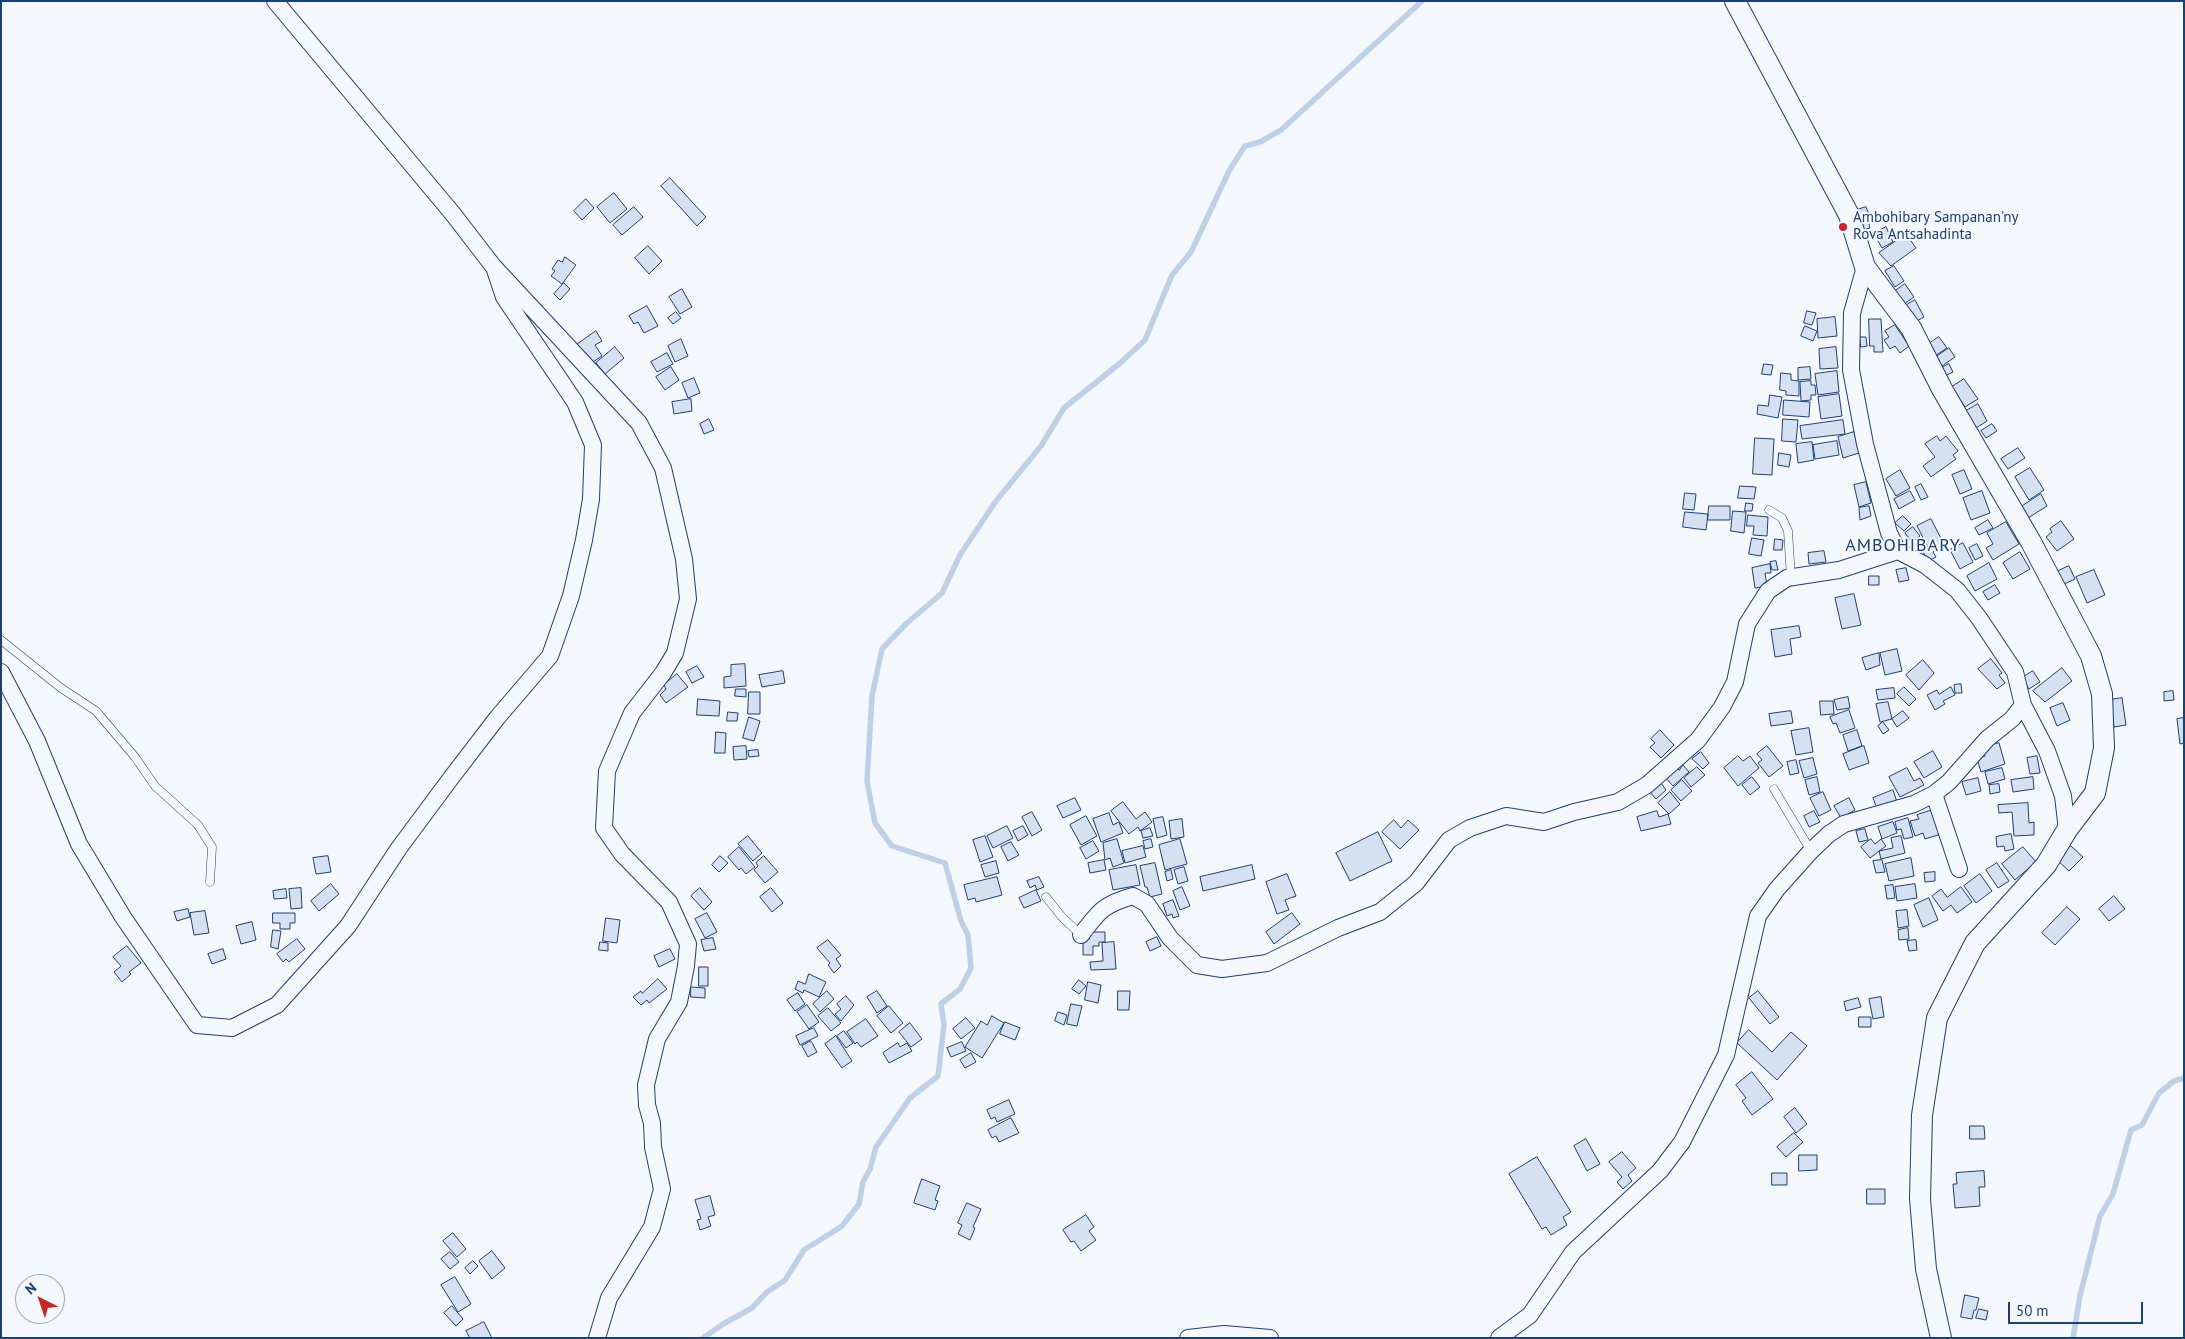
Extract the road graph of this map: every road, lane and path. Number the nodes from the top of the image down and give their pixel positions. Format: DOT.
graph roads {
  1 [pos="275,1"];
  2 [pos="1734,1"];
  3 [pos="493,266"];
  4 [pos="1865,267"];
  5 [pos="1769,510"];
  6 [pos="1898,551"];
  7 [pos="1791,578"];
  8 [pos="1,640"];
  9 [pos="1,672"];
  10 [pos="2023,705"];
  11 [pos="1774,789"];
  12 [pos="1934,794"];
  13 [pos="2067,830"];
  14 [pos="1811,851"];
  15 [pos="1958,869"];
  16 [pos="210,882"];
  17 [pos="1046,897"];
  18 [pos="1082,935"];
  19 [pos="597,1338"];
  20 [pos="1188,1338"];
  21 [pos="1270,1338"];
  22 [pos="1499,1338"];
  23 [pos="1941,1338"];
  1 -- 3 [label="street"];
  2 -- 4 [label="street"];
  3 -- 9 [label="street"];
  3 -- 19 [label="street"];
  4 -- 6 [label="street"];
  4 -- 13 [label="street"];
  5 -- 7 [label="lane"];
  6 -- 7 [label="street"];
  6 -- 10 [label="street"];
  7 -- 18 [label="street"];
  8 -- 16 [label="lane"];
  10 -- 12 [label="street"];
  10 -- 13 [label="street"];
  11 -- 14 [label="lane"];
  12 -- 14 [label="street"];
  12 -- 15 [label="street"];
  13 -- 23 [label="street"];
  14 -- 22 [label="street"];
  17 -- 18 [label="lane"];
  20 -- 21 [label="street"];
}
